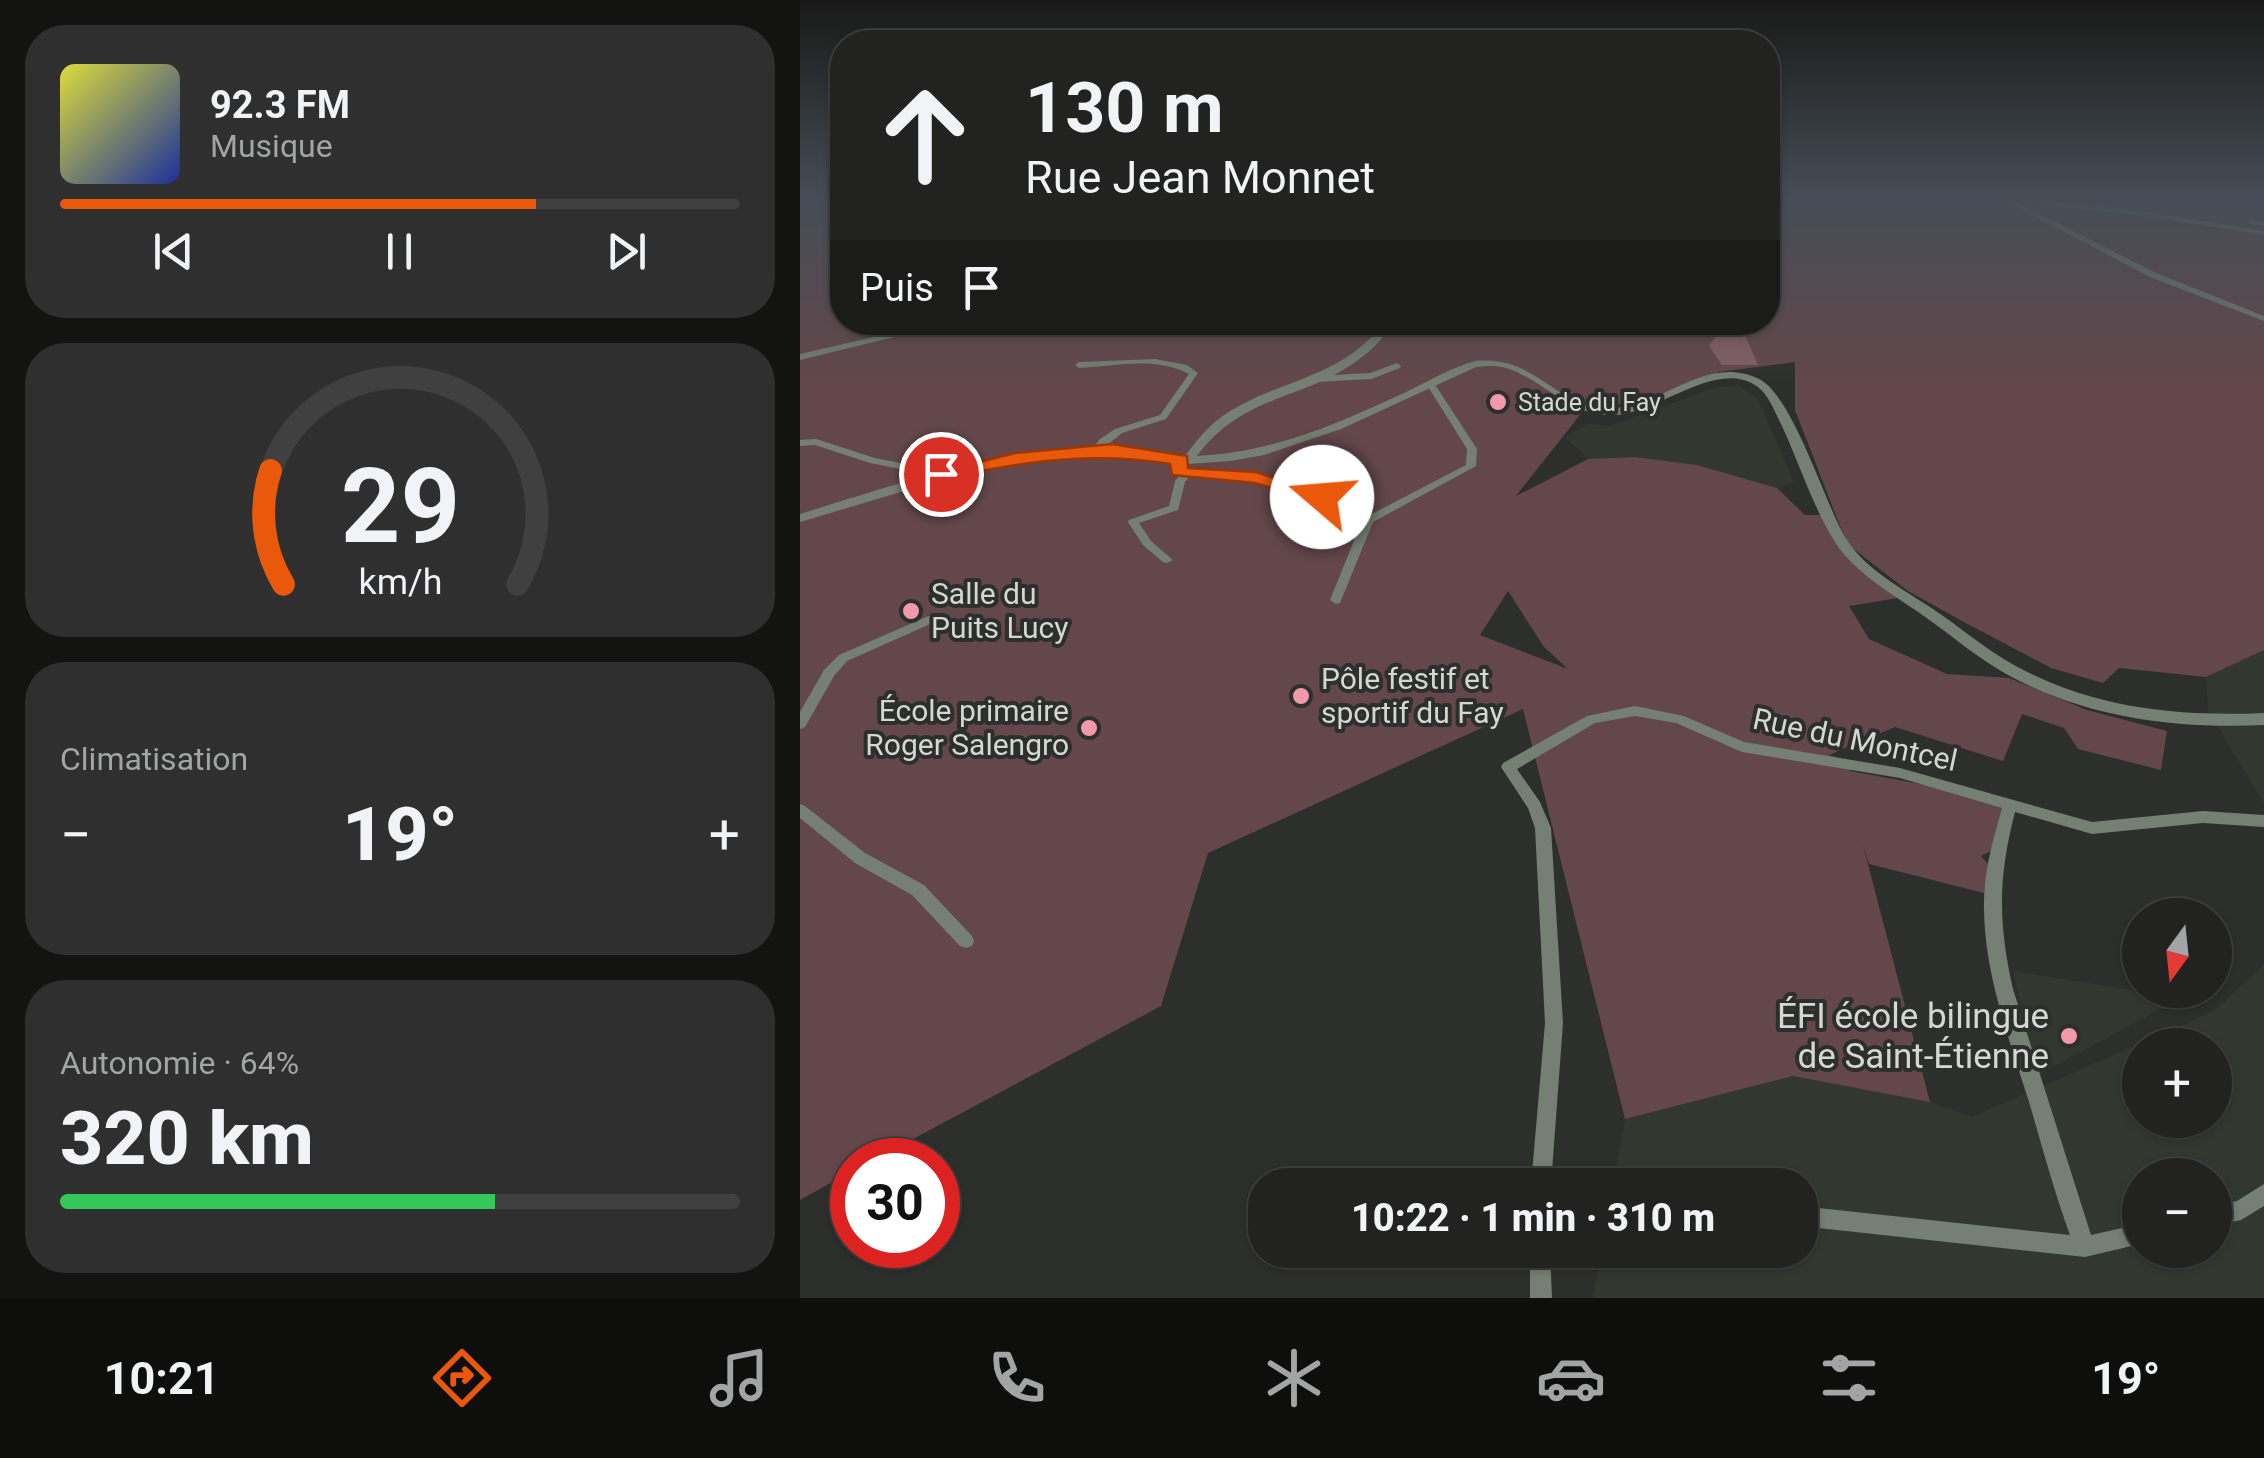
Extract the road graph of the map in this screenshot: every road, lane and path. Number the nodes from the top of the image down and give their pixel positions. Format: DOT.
graph roads {
  1 [pos="2127,261"];
  2 [pos="2264,319"];
  3 [pos="896,335"];
  4 [pos="1380,335"];
  5 [pos="800,357"];
  6 [pos="1079,365"];
  7 [pos="1396,366"];
  8 [pos="1315,378"];
  9 [pos="1432,385"];
  10 [pos="800,443"];
  11 [pos="1097,449"];
  12 [pos="1185,464"];
  13 [pos="941,474"];
  14 [pos="800,518"];
  15 [pos="1368,520"];
  16 [pos="1167,560"];
  17 [pos="1336,600"];
  18 [pos="932,618"];
  19 [pos="2264,719"];
  20 [pos="800,724"];
  21 [pos="2010,804"];
  22 [pos="800,810"];
  23 [pos="2264,822"];
  24 [pos="966,941"];
  25 [pos="1541,1168"];
  26 [pos="2264,1194"];
  27 [pos="2232,1212"];
  28 [pos="1818,1218"];
  29 [pos="2122,1238"];
  30 [pos="2085,1247"];
  31 [pos="1540,1268"];
  32 [pos="1540,1298"];
  1 -- 2 [label="street"];
  3 -- 5 [label="street"];
  4 -- 8 [label="street"];
  6 -- 11 [label="street"];
  7 -- 8 [label="street"];
  8 -- 12 [label="street"];
  9 -- 12 [label="street"];
  9 -- 15 [label="street"];
  9 -- 19 [label="street"];
  10 -- 13 [label="street"];
  11 -- 12 [label="street"];
  11 -- 13 [label="street"];
  12 -- 15 [label="street"];
  12 -- 16 [label="street"];
  13 -- 14 [label="street"];
  15 -- 17 [label="street"];
  18 -- 20 [label="street"];
  21 -- 23 [label="street, Rue du Montcel"];
  21 -- 25 [label="street, Rue du Montcel"];
  21 -- 30 [label="street"];
  22 -- 24 [label="street"];
  26 -- 27 [label="street"];
  28 -- 30 [label="street"];
  29 -- 30 [label="street"];
  31 -- 32 [label="street"];
}
